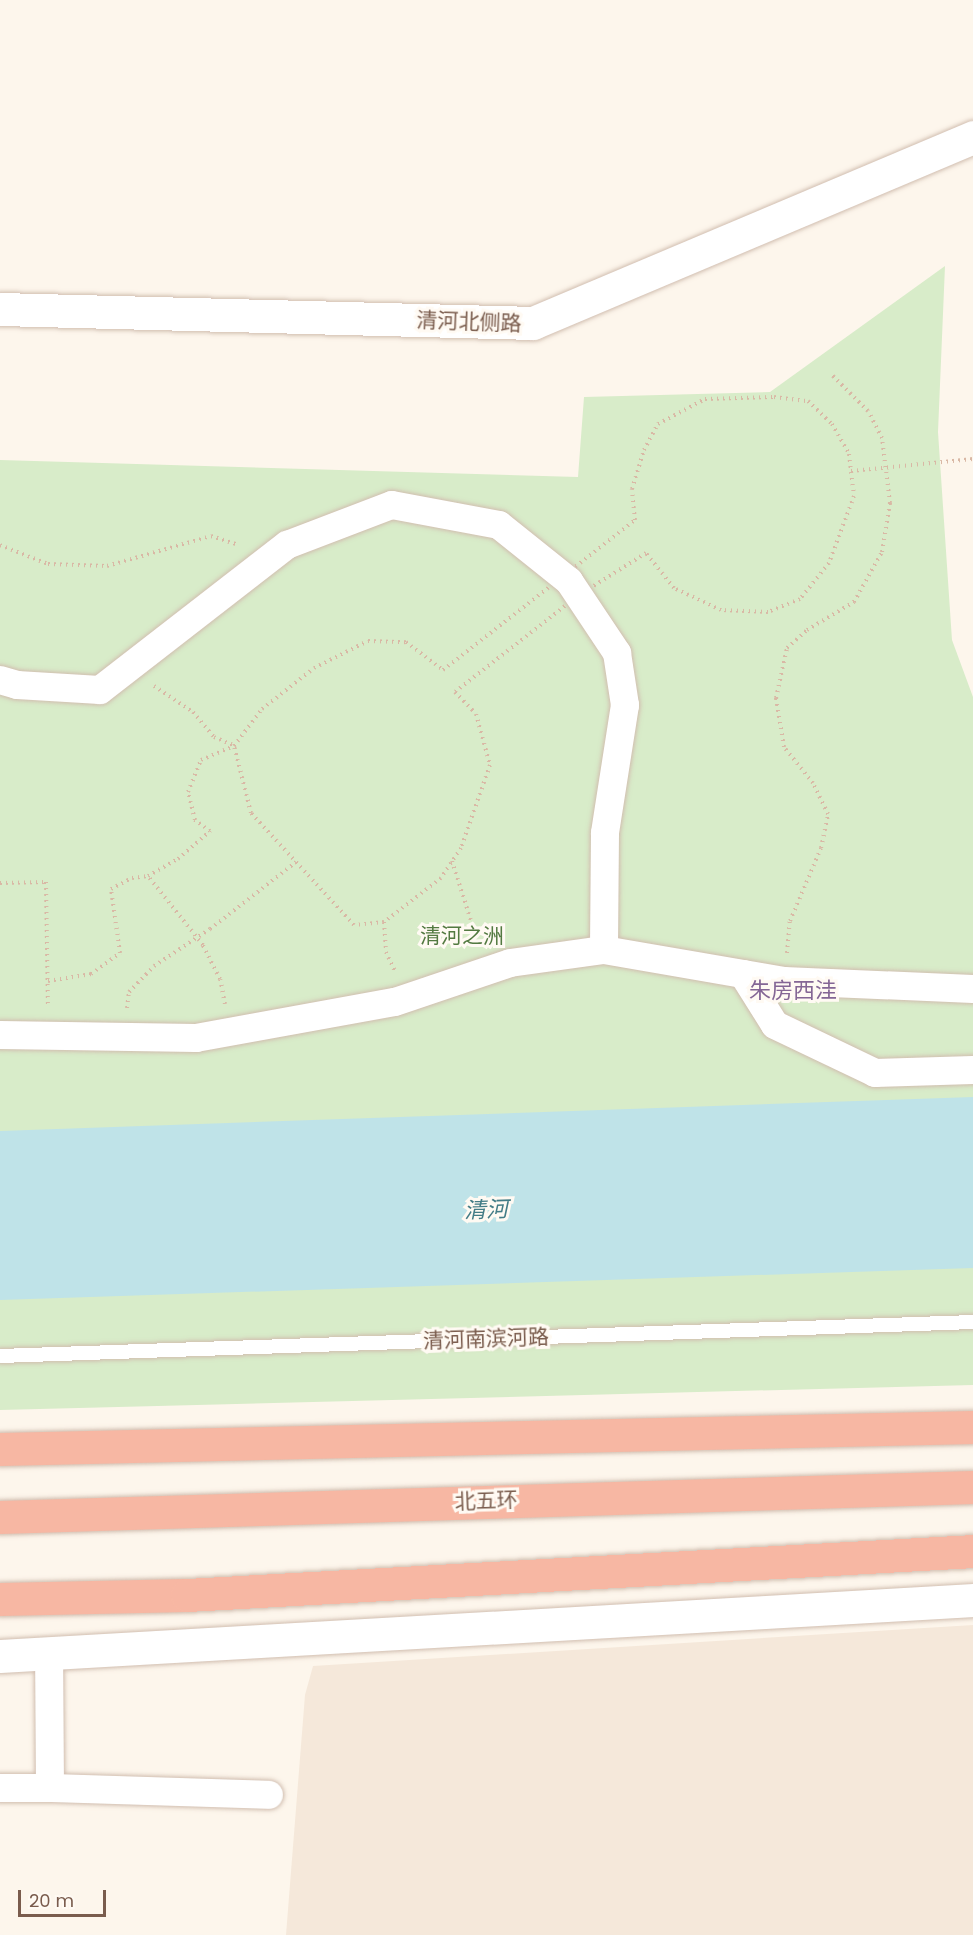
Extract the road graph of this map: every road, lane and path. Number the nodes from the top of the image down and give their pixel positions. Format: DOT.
graph roads {
  1 [pos="973,137"];
  2 [pos="0,309"];
  3 [pos="831,374"];
  4 [pos="973,459"];
  5 [pos="887,467"];
  6 [pos="851,471"];
  7 [pos="0,545"];
  8 [pos="270,558"];
  9 [pos="572,586"];
  10 [pos="134,664"];
  11 [pos="0,680"];
  12 [pos="234,746"];
  13 [pos="452,861"];
  14 [pos="296,862"];
  15 [pos="148,876"];
  16 [pos="0,883"];
  17 [pos="384,921"];
  18 [pos="197,938"];
  19 [pos="604,950"];
  20 [pos="493,969"];
  21 [pos="743,974"];
  22 [pos="48,981"];
  23 [pos="783,981"];
  24 [pos="973,989"];
  25 [pos="407,998"];
  26 [pos="231,1031"];
  27 [pos="0,1035"];
  28 [pos="121,1038"];
  29 [pos="49,1039"];
  30 [pos="973,1070"];
  31 [pos="973,1322"];
  32 [pos="0,1356"];
  33 [pos="973,1427"];
  34 [pos="0,1449"];
  35 [pos="973,1487"];
  36 [pos="0,1517"];
  37 [pos="973,1551"];
  38 [pos="0,1599"];
  39 [pos="973,1600"];
  40 [pos="49,1653"];
  41 [pos="0,1656"];
  42 [pos="0,1788"];
  43 [pos="50,1788"];
  44 [pos="269,1795"];
  1 -- 2 [label="street, 清河北侧路"];
  3 -- 5 [label="path"];
  4 -- 5 [label="path"];
  5 -- 6 [label="path"];
  5 -- 23 [label="path"];
  6 -- 9 [label="path"];
  6 -- 9 [label="path"];
  7 -- 8 [label="path"];
  8 -- 9 [label="street"];
  8 -- 10 [label="street"];
  9 -- 12 [label="path"];
  9 -- 13 [label="path"];
  9 -- 19 [label="street"];
  10 -- 11 [label="street"];
  10 -- 12 [label="path"];
  12 -- 14 [label="path"];
  12 -- 15 [label="path"];
  13 -- 17 [label="path"];
  13 -- 20 [label="path"];
  14 -- 17 [label="path"];
  14 -- 18 [label="path"];
  15 -- 18 [label="path"];
  15 -- 22 [label="path"];
  16 -- 22 [label="path"];
  17 -- 25 [label="path"];
  18 -- 26 [label="path"];
  18 -- 28 [label="path"];
  19 -- 20 [label="street"];
  19 -- 21 [label="street"];
  20 -- 25 [label="street"];
  21 -- 23 [label="street"];
  21 -- 30 [label="street"];
  22 -- 29 [label="path"];
  23 -- 24 [label="street"];
  25 -- 26 [label="street"];
  26 -- 28 [label="street"];
  27 -- 29 [label="street"];
  28 -- 29 [label="street"];
  31 -- 32 [label="lane, 清河南滨河路"];
  33 -- 34 [label="highway"];
  35 -- 36 [label="highway, 北五环"];
  37 -- 38 [label="highway"];
  39 -- 40 [label="street"];
  40 -- 41 [label="street"];
  40 -- 43 [label="street"];
  42 -- 43 [label="street"];
  43 -- 44 [label="street"];
}
